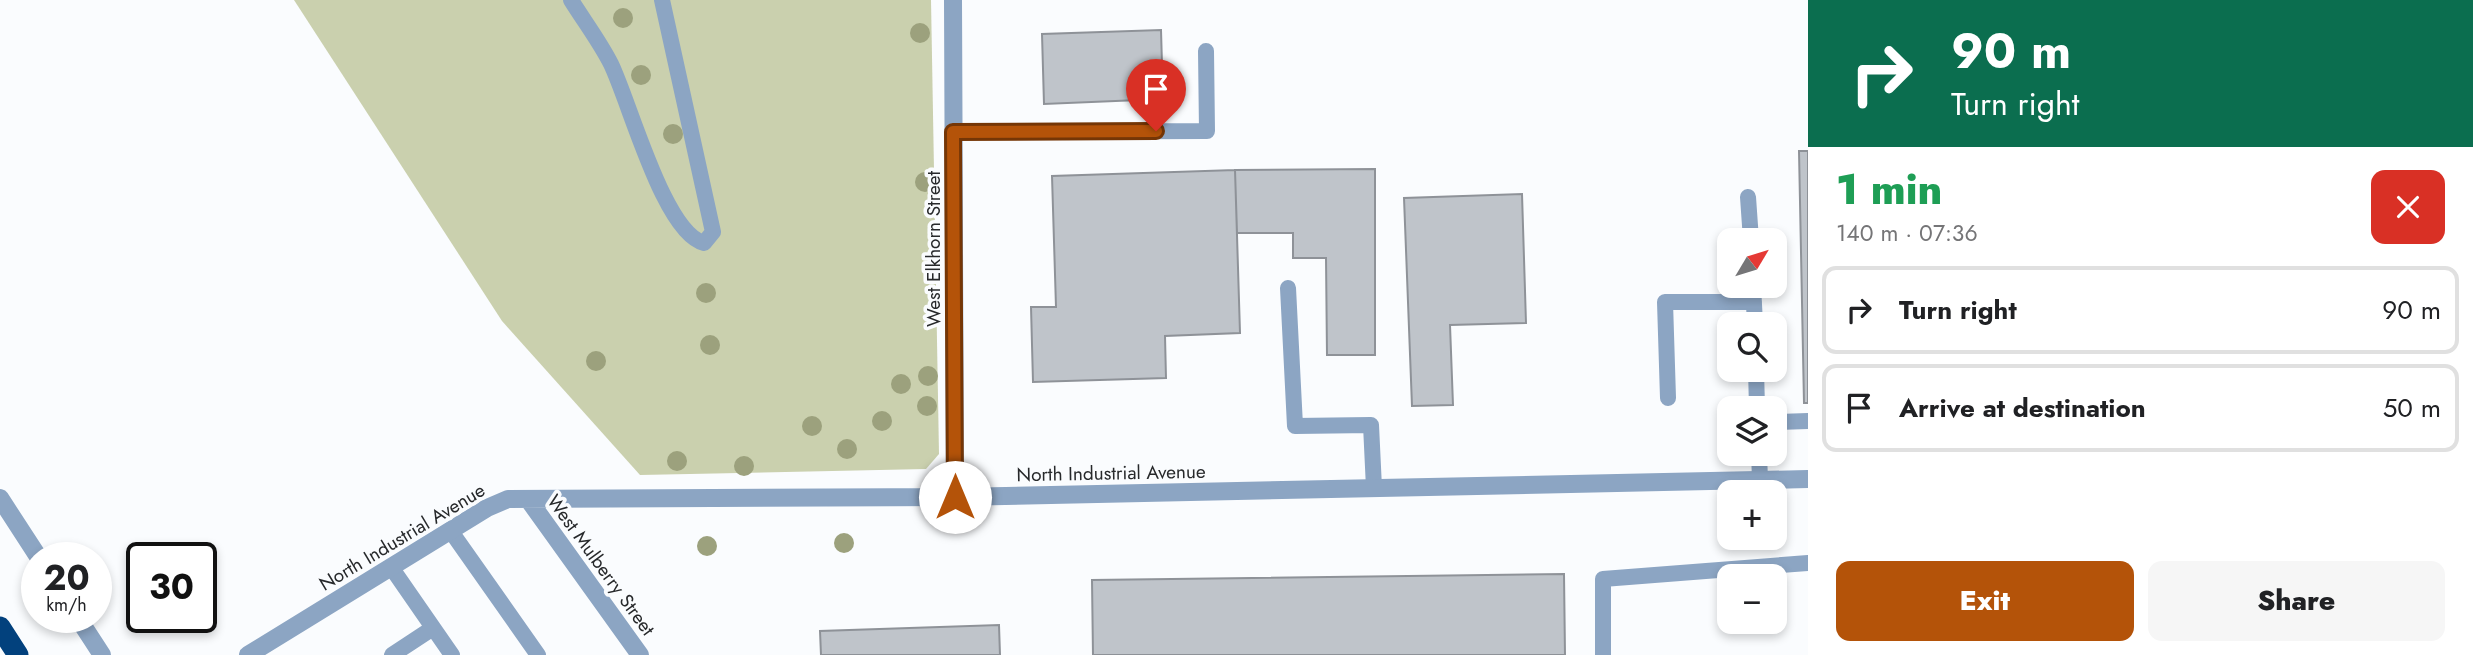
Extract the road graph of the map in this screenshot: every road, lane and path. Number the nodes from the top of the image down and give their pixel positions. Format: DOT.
graph roads {
  1 [pos="570,0"];
  2 [pos="662,0"];
  3 [pos="953,0"];
  4 [pos="1206,51"];
  5 [pos="953,132"];
  6 [pos="1748,197"];
  7 [pos="1750,228"];
  8 [pos="1288,288"];
  9 [pos="1754,298"];
  10 [pos="1754,302"];
  11 [pos="1754,312"];
  12 [pos="1668,398"];
  13 [pos="1808,421"];
  14 [pos="1787,422"];
  15 [pos="1759,466"];
  16 [pos="1808,479"];
  17 [pos="1760,480"];
  18 [pos="1717,481"];
  19 [pos="1374,488"];
  20 [pos="955,497"];
  21 [pos="0,498"];
  22 [pos="528,499"];
  23 [pos="450,530"];
  24 [pos="29,542"];
  25 [pos="1808,563"];
  26 [pos="391,567"];
  27 [pos="0,627"];
  28 [pos="433,628"];
  29 [pos="88,633"];
  30 [pos="18,655"];
  31 [pos="102,655"];
  32 [pos="248,655"];
  33 [pos="391,655"];
  34 [pos="452,655"];
  35 [pos="538,655"];
  36 [pos="640,655"];
  37 [pos="1603,655"];
  1 -- 2 [label="lane"];
  3 -- 5 [label="street, West Elkhorn Street"];
  4 -- 5 [label="lane"];
  5 -- 20 [label="street, West Elkhorn Street"];
  6 -- 7 [label="lane"];
  8 -- 19 [label="lane"];
  9 -- 10 [label="lane"];
  10 -- 11 [label="lane"];
  10 -- 12 [label="lane"];
  13 -- 14 [label="lane"];
  15 -- 17 [label="lane"];
  16 -- 17 [label="street, North Industrial Avenue"];
  18 -- 19 [label="street, North Industrial Avenue"];
  19 -- 20 [label="street, North Industrial Avenue"];
  20 -- 22 [label="street, North Industrial Avenue"];
  21 -- 24 [label="street"];
  22 -- 23 [label="street, North Industrial Avenue"];
  22 -- 36 [label="street, West Mulberry Street"];
  23 -- 26 [label="street, North Industrial Avenue"];
  23 -- 35 [label="lane"];
  25 -- 37 [label="lane"];
  26 -- 28 [label="lane"];
  26 -- 32 [label="street, North Industrial Avenue"];
  27 -- 30 [label="highway"];
  28 -- 33 [label="lane"];
  28 -- 34 [label="lane"];
  29 -- 31 [label="street"];
}
